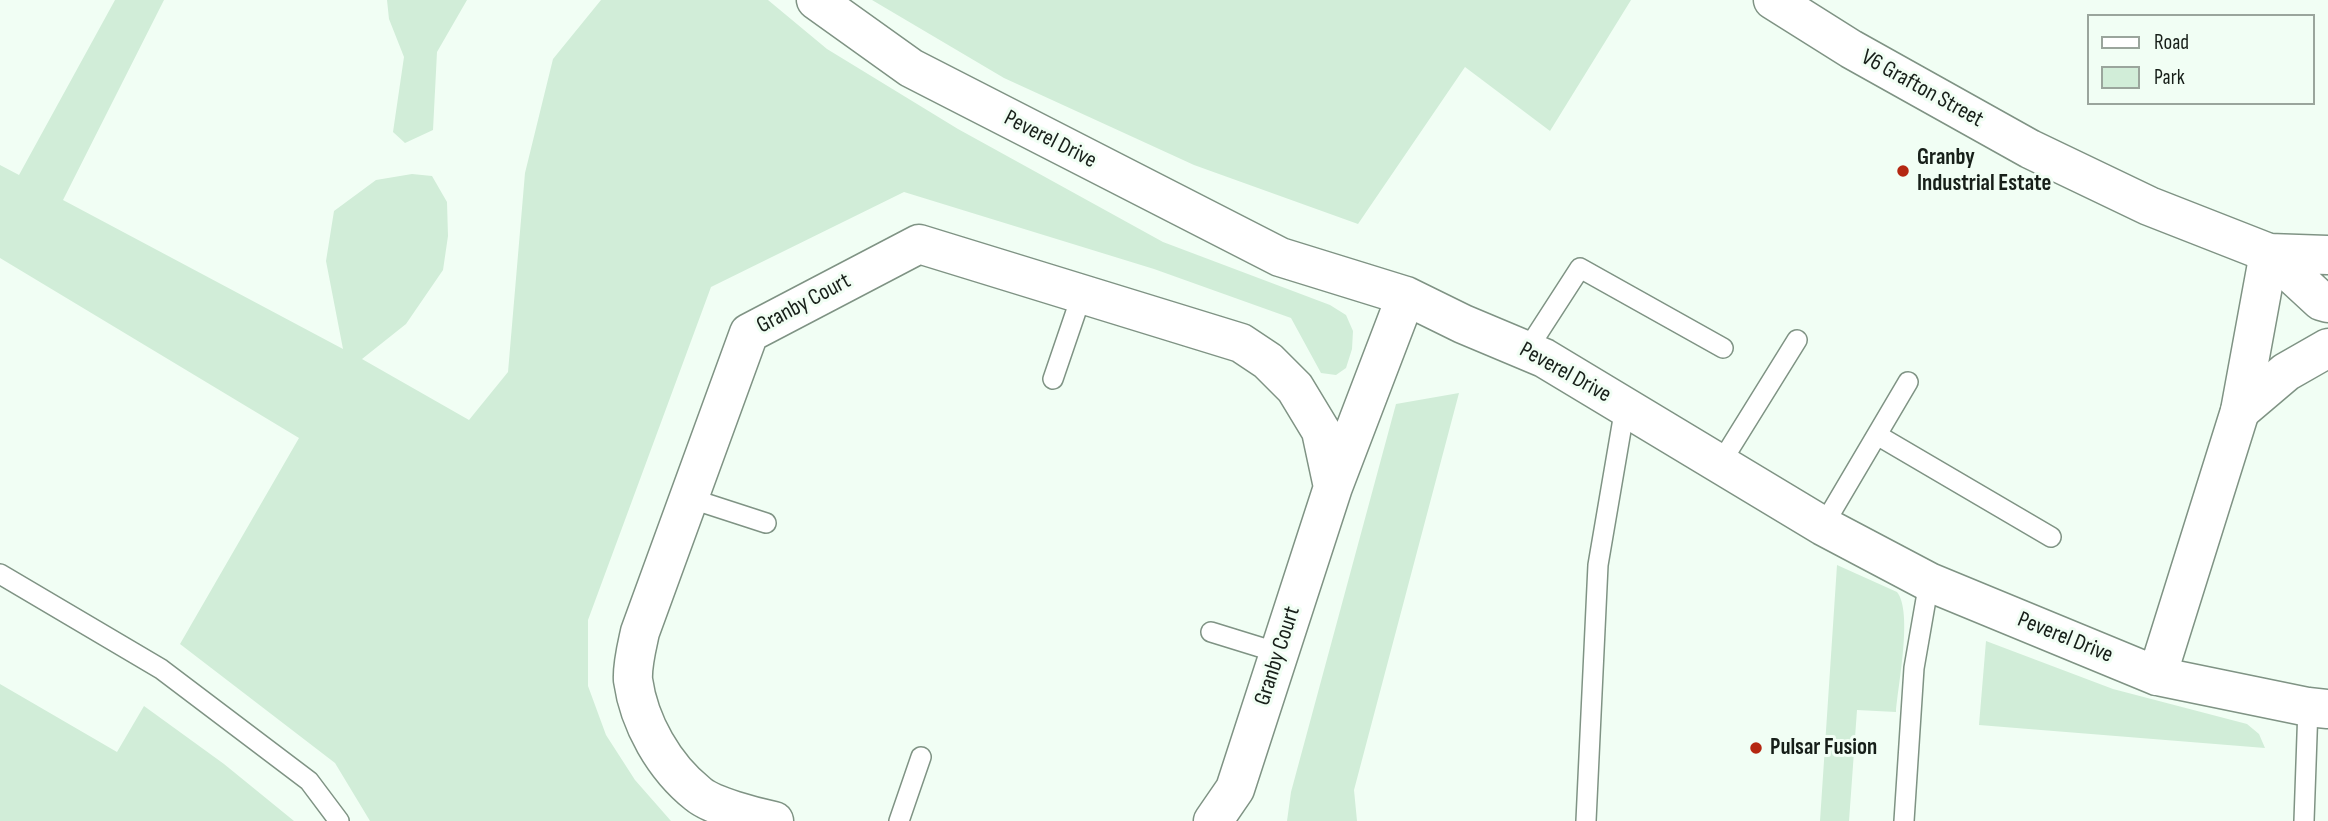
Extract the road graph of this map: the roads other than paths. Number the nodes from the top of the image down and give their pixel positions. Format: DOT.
graph roads {
  1 [pos="816,0"];
  2 [pos="1773,0"];
  3 [pos="2269,253"];
  4 [pos="2328,255"];
  5 [pos="1082,294"];
  6 [pos="1406,296"];
  7 [pos="2328,303"];
  8 [pos="1797,340"];
  9 [pos="1723,348"];
  10 [pos="2328,348"];
  11 [pos="1527,350"];
  12 [pos="1053,379"];
  13 [pos="1908,382"];
  14 [pos="1625,407"];
  15 [pos="2240,411"];
  16 [pos="1877,435"];
  17 [pos="1720,464"];
  18 [pos="1333,487"];
  19 [pos="689,498"];
  20 [pos="766,523"];
  21 [pos="1823,526"];
  22 [pos="2051,537"];
  23 [pos="0,574"];
  24 [pos="1929,582"];
  25 [pos="1211,632"];
  26 [pos="1279,653"];
  27 [pos="2157,676"];
  28 [pos="2318,708"];
  29 [pos="921,757"];
  30 [pos="339,821"];
  31 [pos="774,821"];
  32 [pos="899,821"];
  33 [pos="1213,821"];
  34 [pos="1586,821"];
  35 [pos="1904,821"];
  36 [pos="2304,821"];
  1 -- 6 [label="street, Peverel Drive"];
  2 -- 3 [label="street, V6 Grafton Street"];
  3 -- 4 [label="street, V6 Grafton Street"];
  3 -- 7 [label="street, V6 Grafton Street"];
  3 -- 15 [label="street"];
  5 -- 12 [label="lane"];
  5 -- 18 [label="street, Granby Court"];
  5 -- 19 [label="street, Granby Court"];
  6 -- 11 [label="street, Peverel Drive"];
  6 -- 18 [label="street, Granby Court"];
  8 -- 17 [label="lane"];
  9 -- 11 [label="lane"];
  10 -- 15 [label="street"];
  11 -- 14 [label="street, Peverel Drive"];
  13 -- 16 [label="lane"];
  14 -- 17 [label="street, Peverel Drive"];
  14 -- 34 [label="lane"];
  15 -- 27 [label="street"];
  16 -- 21 [label="lane"];
  16 -- 22 [label="lane"];
  17 -- 21 [label="street, Peverel Drive"];
  18 -- 26 [label="street, Granby Court"];
  19 -- 20 [label="lane"];
  19 -- 31 [label="street, Granby Court"];
  21 -- 24 [label="street, Peverel Drive"];
  23 -- 30 [label="lane"];
  24 -- 27 [label="street, Peverel Drive"];
  24 -- 35 [label="lane"];
  25 -- 26 [label="lane"];
  26 -- 33 [label="street, Granby Court"];
  27 -- 28 [label="street, Peverel Drive"];
  28 -- 36 [label="lane"];
  29 -- 32 [label="lane"];
}
